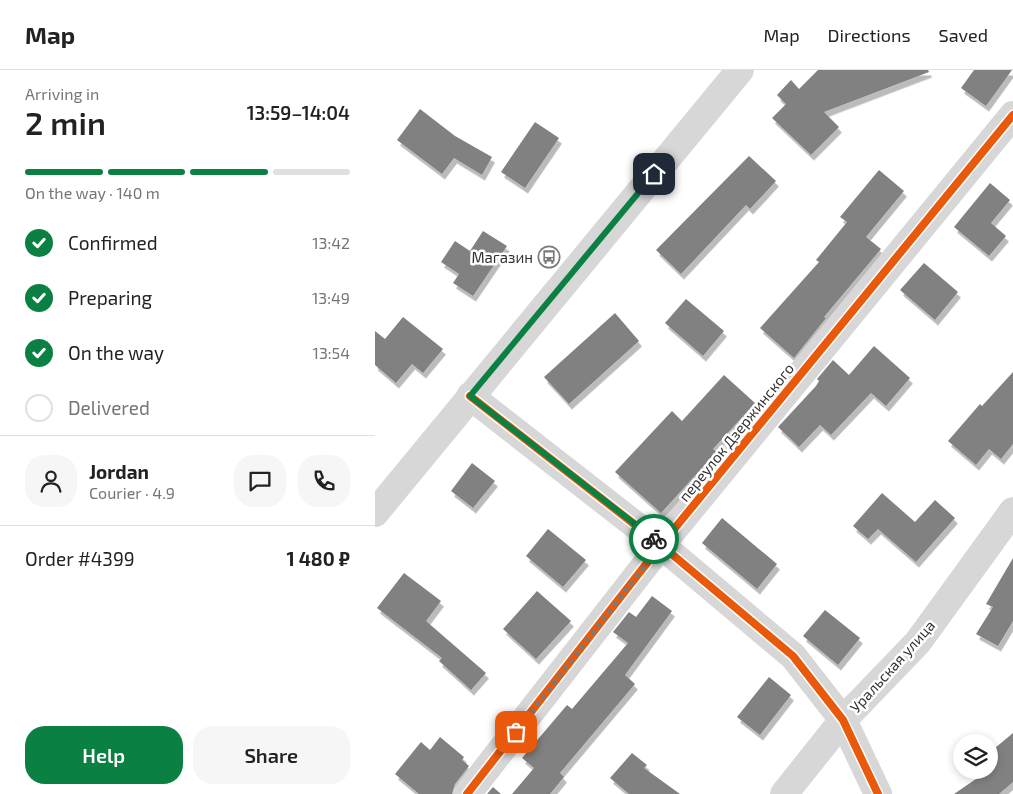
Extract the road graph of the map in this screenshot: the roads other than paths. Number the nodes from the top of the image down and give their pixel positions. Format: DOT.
graph roads {
  1 [pos="740,70"];
  2 [pos="1013,115"];
  3 [pos="470,396"];
  4 [pos="1013,511"];
  5 [pos="375,513"];
  6 [pos="661,545"];
  7 [pos="843,720"];
  8 [pos="467,794"];
  9 [pos="784,794"];
  10 [pos="878,794"];
  1 -- 3 [label="street"];
  2 -- 6 [label="street, переулок Дзержинского"];
  3 -- 5 [label="street"];
  3 -- 6 [label="street"];
  4 -- 7 [label="street, Уральская улица"];
  6 -- 7 [label="street"];
  6 -- 8 [label="street, переулок Дзержинского"];
  7 -- 9 [label="street, Уральская улица"];
  7 -- 10 [label="street"];
}
